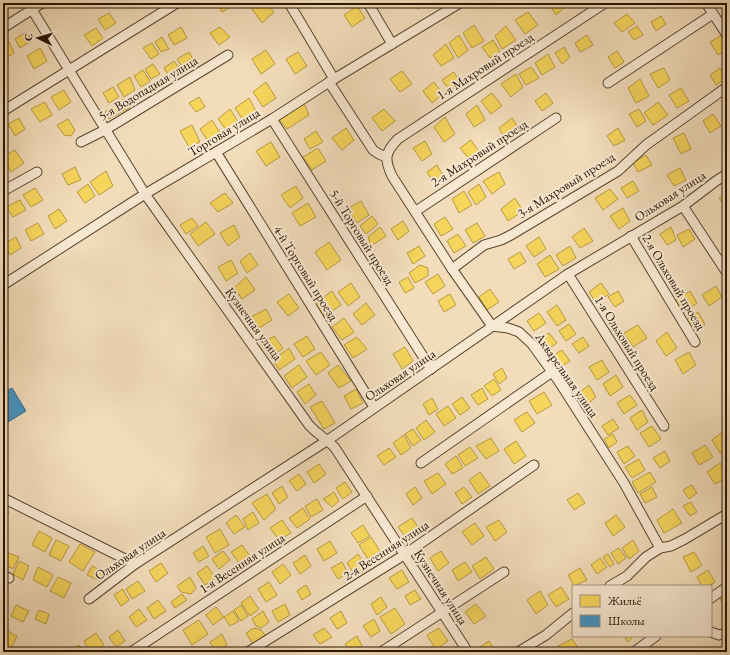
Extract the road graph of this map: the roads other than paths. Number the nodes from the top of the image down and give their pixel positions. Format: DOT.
graph roads {
  1 [pos="42,3"];
  2 [pos="177,3"];
  3 [pos="289,3"];
  4 [pos="368,3"];
  5 [pos="605,3"];
  6 [pos="706,3"];
  7 [pos="454,4"];
  8 [pos="30,6"];
  9 [pos="713,14"];
  10 [pos="3,28"];
  11 [pos="727,35"];
  12 [pos="392,44"];
  13 [pos="228,55"];
  14 [pos="69,70"];
  15 [pos="332,80"];
  16 [pos="608,83"];
  17 [pos="727,87"];
  18 [pos="3,111"];
  19 [pos="556,118"];
  20 [pos="272,119"];
  21 [pos="105,130"];
  22 [pos="82,142"];
  23 [pos="216,152"];
  24 [pos="386,156"];
  25 [pos="37,172"];
  26 [pos="727,174"];
  27 [pos="3,191"];
  28 [pos="145,194"];
  29 [pos="683,206"];
  30 [pos="416,211"];
  31 [pos="631,236"];
  32 [pos="452,269"];
  33 [pos="727,273"];
  34 [pos="568,274"];
  35 [pos="3,285"];
  36 [pos="492,326"];
  37 [pos="695,342"];
  38 [pos="430,369"];
  39 [pos="552,372"];
  40 [pos="374,407"];
  41 [pos="664,426"];
  42 [pos="328,440"];
  43 [pos="421,463"];
  44 [pos="534,465"];
  45 [pos="367,496"];
  46 [pos="3,498"];
  47 [pos="727,514"];
  48 [pos="660,548"];
  49 [pos="404,555"];
  50 [pos="135,564"];
  51 [pos="504,572"];
  52 [pos="612,585"];
  53 [pos="727,587"];
  54 [pos="712,597"];
  55 [pos="89,599"];
  56 [pos="442,612"];
  57 [pos="572,614"];
  58 [pos="712,632"];
  59 [pos="727,633"];
  60 [pos="655,637"];
  61 [pos="131,652"];
  62 [pos="248,652"];
  63 [pos="381,652"];
  64 [pos="468,652"];
  65 [pos="518,652"];
  66 [pos="634,652"];
  1 -- 8 [label="street"];
  2 -- 14 [label="street"];
  3 -- 15 [label="street"];
  4 -- 12 [label="street"];
  5 -- 24 [label="street, 1-я Махровый проезд"];
  6 -- 9 [label="street"];
  7 -- 12 [label="street, Торговая улица"];
  8 -- 10 [label="street"];
  8 -- 14 [label="street, Кузнечная улица"];
  9 -- 11 [label="street"];
  9 -- 16 [label="street"];
  12 -- 15 [label="street, Торговая улица"];
  13 -- 21 [label="street, 5-я Водопадная улица"];
  14 -- 18 [label="street"];
  14 -- 21 [label="street, Кузнечная улица"];
  15 -- 20 [label="street, Торговая улица"];
  15 -- 24 [label="street"];
  17 -- 32 [label="street, 3-я Махровый проезд"];
  19 -- 30 [label="street, 2-я Махровый проезд"];
  20 -- 23 [label="street, Торговая улица"];
  20 -- 38 [label="street, 5-й Торговый проезд"];
  21 -- 22 [label="street, 5-я Водопадная улица"];
  21 -- 28 [label="street, Кузнечная улица"];
  23 -- 28 [label="street, Торговая улица"];
  23 -- 40 [label="street, 4-й Торговый проезд"];
  24 -- 30 [label="street"];
  25 -- 27 [label="street"];
  26 -- 29 [label="street, Ольховая улица"];
  28 -- 35 [label="street, Торговая улица"];
  28 -- 42 [label="street, Кузнечная улица"];
  29 -- 31 [label="street, Ольховая улица"];
  29 -- 33 [label="street"];
  30 -- 32 [label="street"];
  31 -- 34 [label="street, Ольховая улица"];
  31 -- 37 [label="street, 2-я Ольховый проезд"];
  32 -- 36 [label="street"];
  34 -- 36 [label="street, Ольховая улица"];
  34 -- 41 [label="street, 1-я Ольховый проезд"];
  36 -- 38 [label="street, Ольховая улица"];
  36 -- 39 [label="street, Акварельная улица"];
  38 -- 40 [label="street, Ольховая улица"];
  39 -- 43 [label="street"];
  39 -- 48 [label="street, Акварельная улица"];
  40 -- 42 [label="street, Ольховая улица"];
  42 -- 45 [label="street, Кузнечная улица"];
  42 -- 50 [label="street, Ольховая улица"];
  44 -- 49 [label="street, 2-я Весенняя улица"];
  45 -- 49 [label="street, Кузнечная улица"];
  45 -- 61 [label="street, 1-я Весенняя улица"];
  46 -- 50 [label="street"];
  47 -- 48 [label="street"];
  48 -- 52 [label="street"];
  49 -- 56 [label="street, Кузнечная улица"];
  49 -- 62 [label="street, 2-я Весенняя улица"];
  50 -- 55 [label="street, Ольховая улица"];
  51 -- 56 [label="street"];
  53 -- 54 [label="street"];
  56 -- 63 [label="street"];
  56 -- 64 [label="street, Кузнечная улица"];
  57 -- 65 [label="street"];
  58 -- 59 [label="street"];
  60 -- 66 [label="street"];
}
